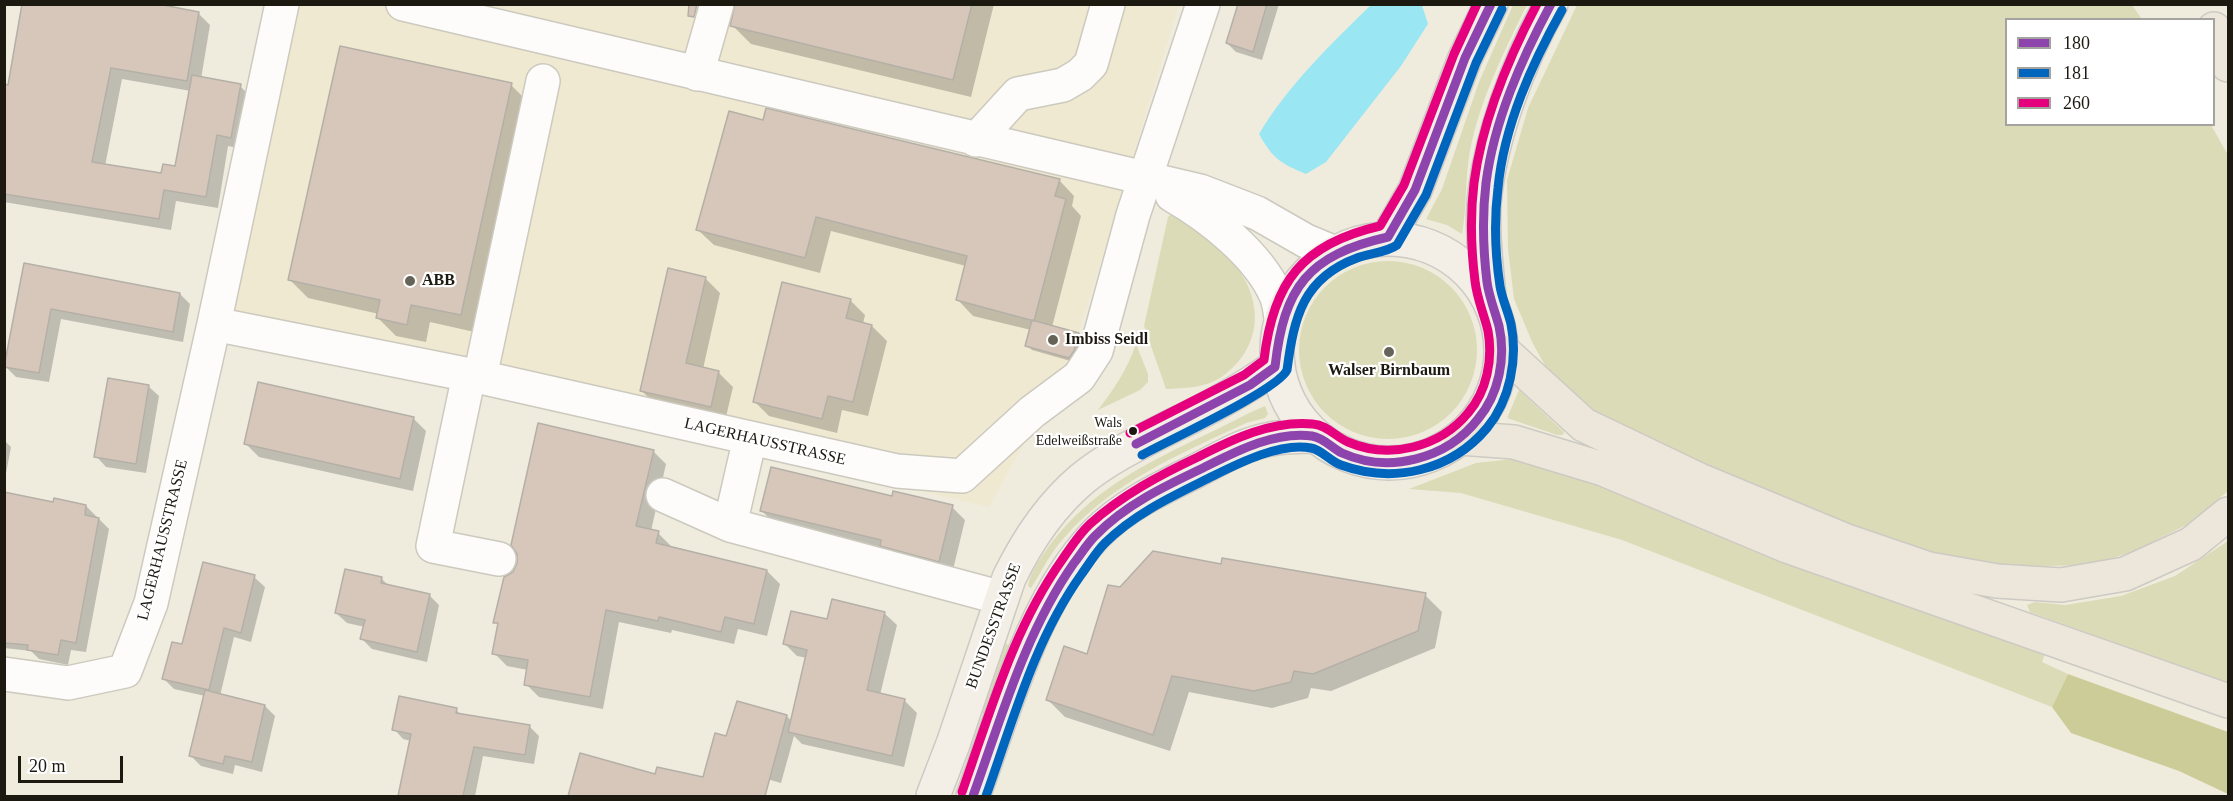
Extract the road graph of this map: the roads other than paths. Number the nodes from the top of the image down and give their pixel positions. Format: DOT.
graph roads {
  1 [pos="282,4"];
  2 [pos="403,4"];
  3 [pos="717,4"];
  4 [pos="1108,4"];
  5 [pos="1203,4"];
  6 [pos="1491,4"];
  7 [pos="1551,4"];
  8 [pos="2205,4"];
  9 [pos="2215,31"];
  10 [pos="2229,33"];
  11 [pos="2229,65"];
  12 [pos="698,74"];
  13 [pos="543,81"];
  14 [pos="976,140"];
  15 [pos="1144,179"];
  16 [pos="1388,237"];
  17 [pos="1335,253"];
  18 [pos="1489,296"];
  19 [pos="1281,318"];
  20 [pos="214,324"];
  21 [pos="1503,351"];
  22 [pos="1275,367"];
  23 [pos="475,376"];
  24 [pos="1316,436"];
  25 [pos="750,438"];
  26 [pos="1460,438"];
  27 [pos="663,495"];
  28 [pos="2229,514"];
  29 [pos="730,525"];
  30 [pos="499,559"];
  31 [pos="1002,598"];
  32 [pos="4,674"];
  33 [pos="2229,701"];
  34 [pos="929,793"];
  35 [pos="973,796"];
  1 -- 20 [label="street, LAGERHAUSSTRASSE"];
  2 -- 12 [label="street"];
  3 -- 12 [label="street"];
  4 -- 14 [label="street"];
  5 -- 15 [label="street, LAGERHAUSSTRASSE"];
  6 -- 16 [label="main road"];
  7 -- 18 [label="main road"];
  8 -- 10 [label="highway"];
  9 -- 11 [label="highway"];
  12 -- 14 [label="street"];
  13 -- 23 [label="street"];
  14 -- 15 [label="street"];
  15 -- 17 [label="street"];
  15 -- 19 [label="street"];
  15 -- 25 [label="street, LAGERHAUSSTRASSE"];
  16 -- 17 [label="main road"];
  16 -- 18 [label="main road"];
  17 -- 19 [label="main road"];
  18 -- 21 [label="main road"];
  19 -- 22 [label="main road"];
  20 -- 23 [label="street, LAGERHAUSSTRASSE"];
  20 -- 32 [label="street, LAGERHAUSSTRASSE"];
  21 -- 26 [label="main road"];
  21 -- 28 [label="highway"];
  22 -- 24 [label="main road"];
  22 -- 31 [label="main road, BUNDESSTRASSE"];
  23 -- 25 [label="street, LAGERHAUSSTRASSE"];
  23 -- 30 [label="street"];
  24 -- 26 [label="main road"];
  24 -- 35 [label="main road"];
  25 -- 29 [label="street"];
  26 -- 33 [label="highway"];
  27 -- 29 [label="street"];
  29 -- 31 [label="street"];
  31 -- 34 [label="main road, BUNDESSTRASSE"];
}
